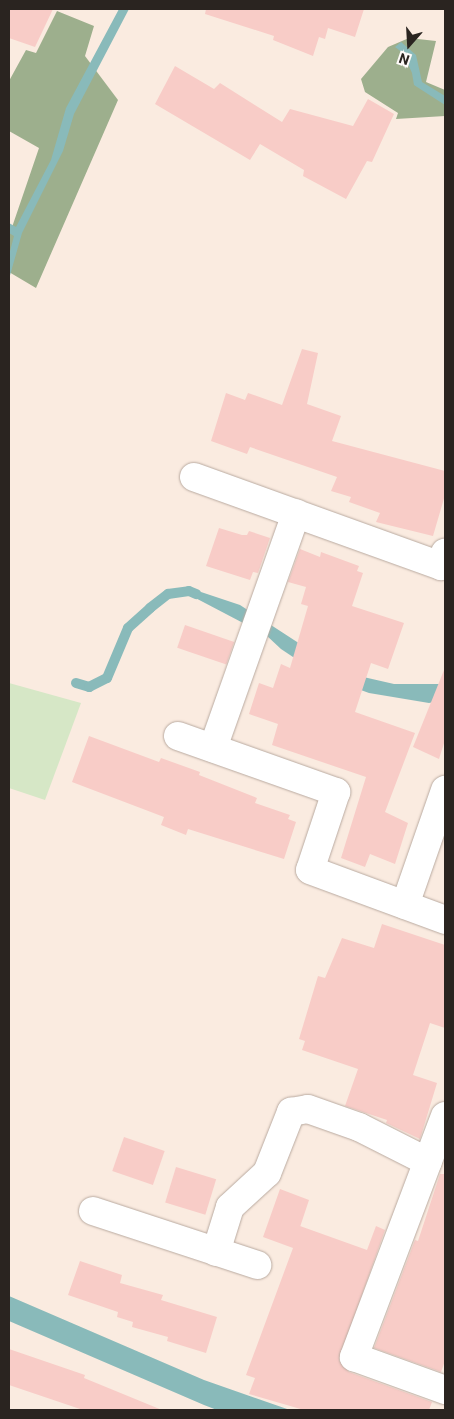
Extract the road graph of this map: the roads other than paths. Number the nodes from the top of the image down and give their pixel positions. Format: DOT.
graph roads {
  1 [pos="194,477"];
  2 [pos="296,513"];
  3 [pos="445,554"];
  4 [pos="178,736"];
  5 [pos="213,748"];
  6 [pos="445,790"];
  7 [pos="405,905"];
  8 [pos="445,920"];
  9 [pos="445,1116"];
  10 [pos="428,1162"];
  11 [pos="93,1211"];
  12 [pos="216,1252"];
  13 [pos="257,1265"];
  14 [pos="445,1390"];
  1 -- 2 [label="street"];
  2 -- 3 [label="street"];
  2 -- 5 [label="street"];
  4 -- 5 [label="street"];
  5 -- 7 [label="street"];
  6 -- 7 [label="street"];
  7 -- 8 [label="street"];
  9 -- 10 [label="street"];
  10 -- 12 [label="street"];
  10 -- 14 [label="street"];
  11 -- 12 [label="street"];
  12 -- 13 [label="street"];
}
